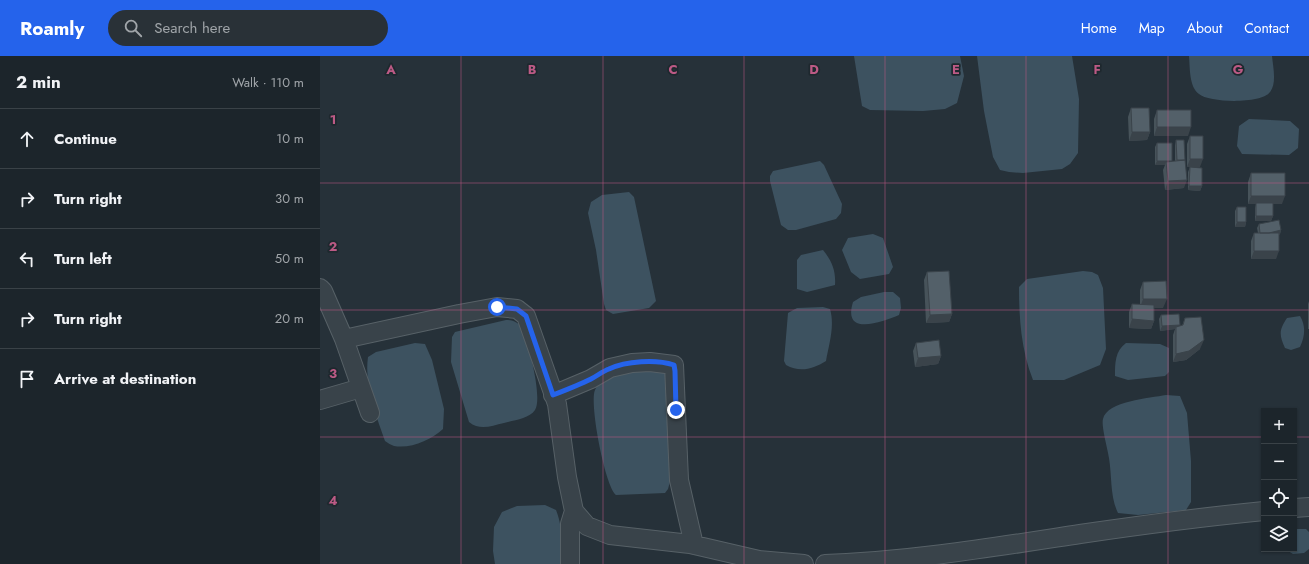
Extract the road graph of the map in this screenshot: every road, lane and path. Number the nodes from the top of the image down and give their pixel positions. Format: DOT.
graph roads {
  1 [pos="320,288"];
  2 [pos="344,339"];
  3 [pos="361,388"];
  4 [pos="553,395"];
  5 [pos="320,400"];
  6 [pos="370,413"];
  7 [pos="1309,507"];
  8 [pos="1297,508"];
  9 [pos="574,511"];
  10 [pos="1261,511"];
  11 [pos="694,545"];
  12 [pos="570,564"];
  13 [pos="804,564"];
  14 [pos="824,564"];
  1 -- 2 [label="street"];
  2 -- 3 [label="street"];
  2 -- 4 [label="street"];
  3 -- 5 [label="street"];
  3 -- 6 [label="street"];
  4 -- 9 [label="street"];
  4 -- 11 [label="street"];
  7 -- 8 [label="street"];
  9 -- 11 [label="street"];
  9 -- 12 [label="street"];
  10 -- 14 [label="street"];
  11 -- 13 [label="street"];
}
